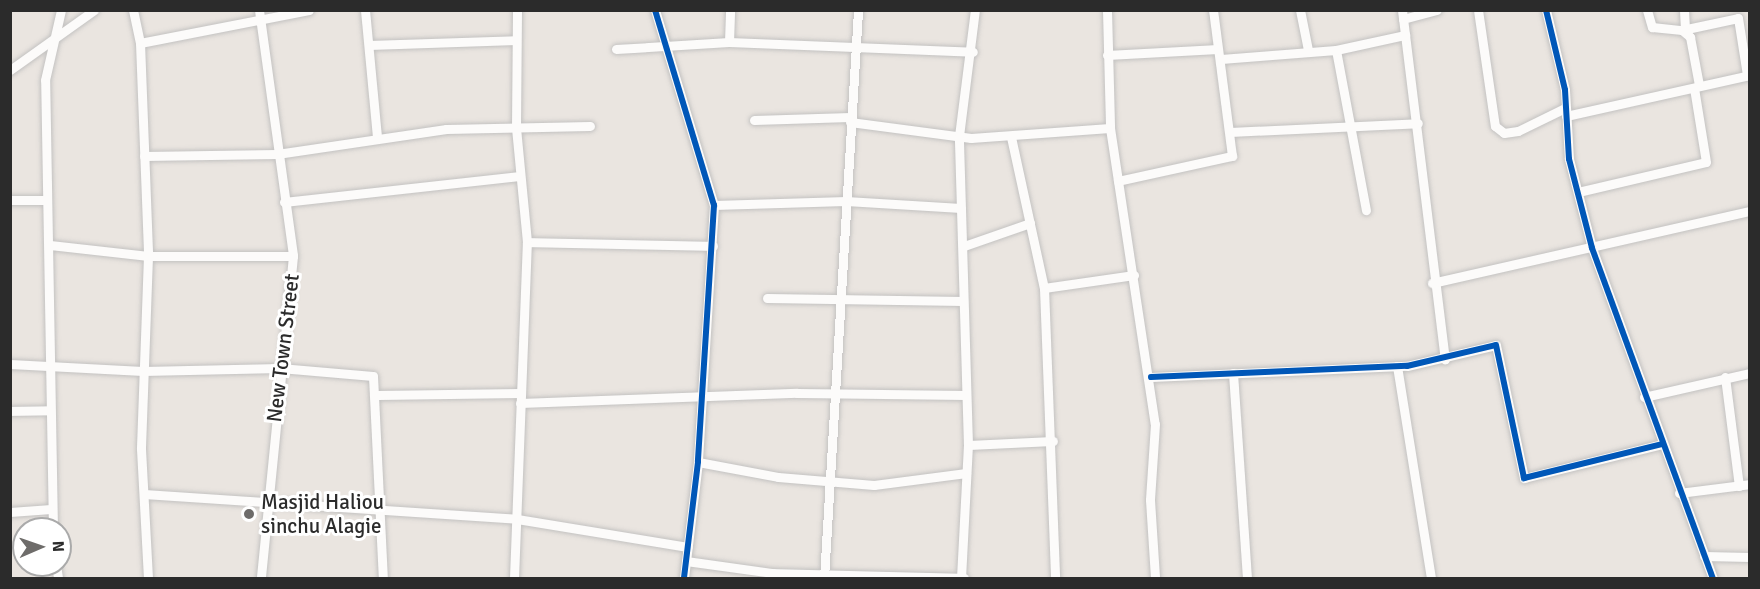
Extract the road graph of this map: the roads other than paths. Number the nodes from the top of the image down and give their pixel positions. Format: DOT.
graph roads {
  1 [pos="61,10"];
  2 [pos="94,10"];
  3 [pos="133,10"];
  4 [pos="309,10"];
  5 [pos="365,10"];
  6 [pos="517,10"];
  7 [pos="655,10"];
  8 [pos="730,10"];
  9 [pos="858,10"];
  10 [pos="975,10"];
  11 [pos="1107,10"];
  12 [pos="1213,10"];
  13 [pos="1300,10"];
  14 [pos="1437,10"];
  15 [pos="1478,10"];
  16 [pos="1546,10"];
  17 [pos="1647,10"];
  18 [pos="1684,10"];
  19 [pos="260,14"];
  20 [pos="1403,15"];
  21 [pos="1683,29"];
  22 [pos="1405,35"];
  23 [pos="516,40"];
  24 [pos="729,42"];
  25 [pos="140,43"];
  26 [pos="369,45"];
  27 [pos="666,45"];
  28 [pos="50,46"];
  29 [pos="616,49"];
  30 [pos="1218,49"];
  31 [pos="855,50"];
  32 [pos="1308,50"];
  33 [pos="1336,50"];
  34 [pos="973,52"];
  35 [pos="1107,55"];
  36 [pos="1221,59"];
  37 [pos="10,70"];
  38 [pos="1748,75"];
  39 [pos="1696,86"];
  40 [pos="1565,112"];
  41 [pos="850,119"];
  42 [pos="754,120"];
  43 [pos="1418,123"];
  44 [pos="590,126"];
  45 [pos="516,127"];
  46 [pos="1110,128"];
  47 [pos="1351,129"];
  48 [pos="1230,132"];
  49 [pos="377,136"];
  50 [pos="959,136"];
  51 [pos="1011,137"];
  52 [pos="277,154"];
  53 [pos="144,156"];
  54 [pos="518,176"];
  55 [pos="1118,181"];
  56 [pos="1578,192"];
  57 [pos="46,200"];
  58 [pos="846,201"];
  59 [pos="11,202"];
  60 [pos="284,202"];
  61 [pos="714,205"];
  62 [pos="961,208"];
  63 [pos="1366,210"];
  64 [pos="1749,211"];
  65 [pos="1030,223"];
  66 [pos="527,242"];
  67 [pos="50,245"];
  68 [pos="713,246"];
  69 [pos="964,246"];
  70 [pos="1592,248"];
  71 [pos="148,256"];
  72 [pos="293,256"];
  73 [pos="1134,275"];
  74 [pos="1432,283"];
  75 [pos="1044,288"];
  76 [pos="767,298"];
  77 [pos="963,301"];
  78 [pos="839,302"];
  79 [pos="1445,359"];
  80 [pos="10,364"];
  81 [pos="52,364"];
  82 [pos="1397,366"];
  83 [pos="280,368"];
  84 [pos="143,371"];
  85 [pos="1749,373"];
  86 [pos="1233,374"];
  87 [pos="1150,377"];
  88 [pos="1725,377"];
  89 [pos="831,394"];
  90 [pos="378,395"];
  91 [pos="966,395"];
  92 [pos="1644,397"];
  93 [pos="520,398"];
  94 [pos="702,400"];
  95 [pos="49,410"];
  96 [pos="10,411"];
  97 [pos="1053,441"];
  98 [pos="1662,444"];
  99 [pos="968,445"];
  100 [pos="698,462"];
  101 [pos="966,473"];
  102 [pos="826,482"];
  103 [pos="1744,485"];
  104 [pos="144,494"];
  105 [pos="1679,494"];
  106 [pos="266,500"];
  107 [pos="382,507"];
  108 [pos="51,509"];
  109 [pos="10,512"];
  110 [pos="52,517"];
  111 [pos="517,519"];
  112 [pos="688,547"];
  113 [pos="1704,555"];
  114 [pos="1749,558"];
  115 [pos="686,561"];
  116 [pos="824,577"];
  117 [pos="962,578"];
  118 [pos="148,579"];
  119 [pos="261,579"];
  120 [pos="383,579"];
  121 [pos="514,579"];
  122 [pos="684,579"];
  123 [pos="1055,579"];
  124 [pos="1155,579"];
  125 [pos="1247,579"];
  126 [pos="1431,579"];
  127 [pos="1713,579"];
  1 -- 28 [label="street"];
  2 -- 28 [label="street"];
  3 -- 25 [label="street"];
  4 -- 19 [label="street"];
  5 -- 26 [label="street"];
  6 -- 23 [label="street"];
  7 -- 27 [label="street"];
  8 -- 24 [label="street"];
  9 -- 31 [label="street"];
  10 -- 34 [label="street"];
  11 -- 35 [label="street"];
  12 -- 30 [label="street"];
  13 -- 32 [label="street"];
  14 -- 20 [label="street"];
  15 -- 40 [label="street"];
  16 -- 40 [label="street"];
  17 -- 21 [label="street"];
  18 -- 21 [label="street"];
  19 -- 25 [label="street"];
  19 -- 52 [label="street, New Town Street"];
  20 -- 22 [label="street"];
  21 -- 38 [label="street"];
  21 -- 39 [label="street"];
  22 -- 33 [label="street"];
  22 -- 43 [label="street"];
  23 -- 26 [label="street"];
  23 -- 45 [label="street"];
  24 -- 27 [label="street"];
  24 -- 31 [label="street"];
  25 -- 53 [label="street"];
  26 -- 49 [label="street"];
  27 -- 29 [label="street"];
  27 -- 61 [label="street"];
  28 -- 37 [label="street"];
  28 -- 57 [label="street"];
  30 -- 35 [label="street"];
  30 -- 36 [label="street"];
  31 -- 34 [label="street"];
  31 -- 41 [label="street"];
  32 -- 33 [label="street"];
  32 -- 36 [label="street"];
  33 -- 47 [label="street"];
  34 -- 50 [label="street"];
  35 -- 46 [label="street"];
  36 -- 48 [label="street"];
  38 -- 39 [label="street"];
  39 -- 40 [label="street"];
  39 -- 56 [label="street"];
  40 -- 56 [label="street"];
  41 -- 42 [label="street"];
  41 -- 50 [label="street"];
  41 -- 58 [label="street"];
  43 -- 47 [label="street"];
  43 -- 74 [label="street"];
  44 -- 45 [label="street"];
  45 -- 49 [label="street"];
  45 -- 54 [label="street"];
  46 -- 51 [label="street"];
  46 -- 55 [label="street"];
  47 -- 48 [label="street"];
  47 -- 63 [label="street"];
  48 -- 55 [label="street"];
  49 -- 52 [label="street"];
  50 -- 51 [label="street"];
  50 -- 62 [label="street"];
  51 -- 65 [label="street"];
  52 -- 53 [label="street"];
  52 -- 60 [label="street, New Town Street"];
  53 -- 71 [label="street"];
  54 -- 60 [label="street"];
  54 -- 66 [label="street"];
  55 -- 73 [label="street"];
  56 -- 70 [label="street"];
  57 -- 59 [label="street"];
  57 -- 67 [label="street"];
  58 -- 61 [label="street"];
  58 -- 62 [label="street"];
  58 -- 78 [label="street"];
  60 -- 72 [label="street, New Town Street"];
  61 -- 68 [label="street"];
  62 -- 69 [label="street"];
  64 -- 70 [label="street"];
  65 -- 69 [label="street"];
  65 -- 75 [label="street"];
  66 -- 68 [label="street"];
  66 -- 93 [label="street"];
  67 -- 71 [label="street"];
  67 -- 81 [label="street"];
  68 -- 94 [label="street"];
  69 -- 77 [label="street"];
  70 -- 74 [label="street"];
  70 -- 92 [label="street"];
  71 -- 72 [label="street"];
  71 -- 84 [label="street"];
  72 -- 83 [label="street, New Town Street"];
  73 -- 75 [label="street"];
  73 -- 87 [label="street"];
  74 -- 79 [label="street"];
  75 -- 97 [label="street"];
  76 -- 78 [label="street"];
  77 -- 78 [label="street"];
  77 -- 91 [label="street"];
  78 -- 89 [label="street"];
  79 -- 82 [label="street"];
  79 -- 98 [label="street"];
  80 -- 81 [label="street"];
  81 -- 84 [label="street"];
  81 -- 95 [label="street"];
  82 -- 86 [label="street"];
  82 -- 126 [label="street"];
  83 -- 84 [label="street"];
  83 -- 90 [label="street"];
  83 -- 106 [label="street, New Town Street"];
  84 -- 104 [label="street"];
  85 -- 88 [label="street"];
  86 -- 87 [label="street"];
  86 -- 125 [label="street"];
  87 -- 124 [label="street"];
  88 -- 92 [label="street"];
  88 -- 103 [label="street"];
  89 -- 91 [label="street"];
  89 -- 94 [label="street"];
  89 -- 102 [label="street"];
  90 -- 93 [label="street"];
  90 -- 107 [label="street"];
  91 -- 99 [label="street"];
  92 -- 98 [label="street"];
  93 -- 94 [label="street"];
  93 -- 111 [label="street"];
  94 -- 100 [label="street"];
  95 -- 96 [label="street"];
  95 -- 108 [label="street"];
  97 -- 99 [label="street"];
  97 -- 123 [label="street"];
  98 -- 105 [label="street"];
  99 -- 101 [label="street"];
  100 -- 102 [label="street"];
  100 -- 112 [label="street"];
  101 -- 102 [label="street"];
  101 -- 117 [label="street"];
  102 -- 116 [label="street"];
  103 -- 105 [label="street"];
  104 -- 106 [label="street"];
  104 -- 118 [label="street"];
  105 -- 113 [label="street"];
  106 -- 107 [label="street"];
  106 -- 119 [label="street, New Town Street"];
  107 -- 111 [label="street"];
  107 -- 120 [label="street"];
  108 -- 109 [label="street"];
  108 -- 110 [label="street"];
  111 -- 112 [label="street"];
  111 -- 121 [label="street"];
  112 -- 115 [label="street"];
  113 -- 114 [label="street"];
  113 -- 127 [label="street"];
  115 -- 116 [label="street"];
  115 -- 122 [label="street"];
  116 -- 117 [label="street"];
}
